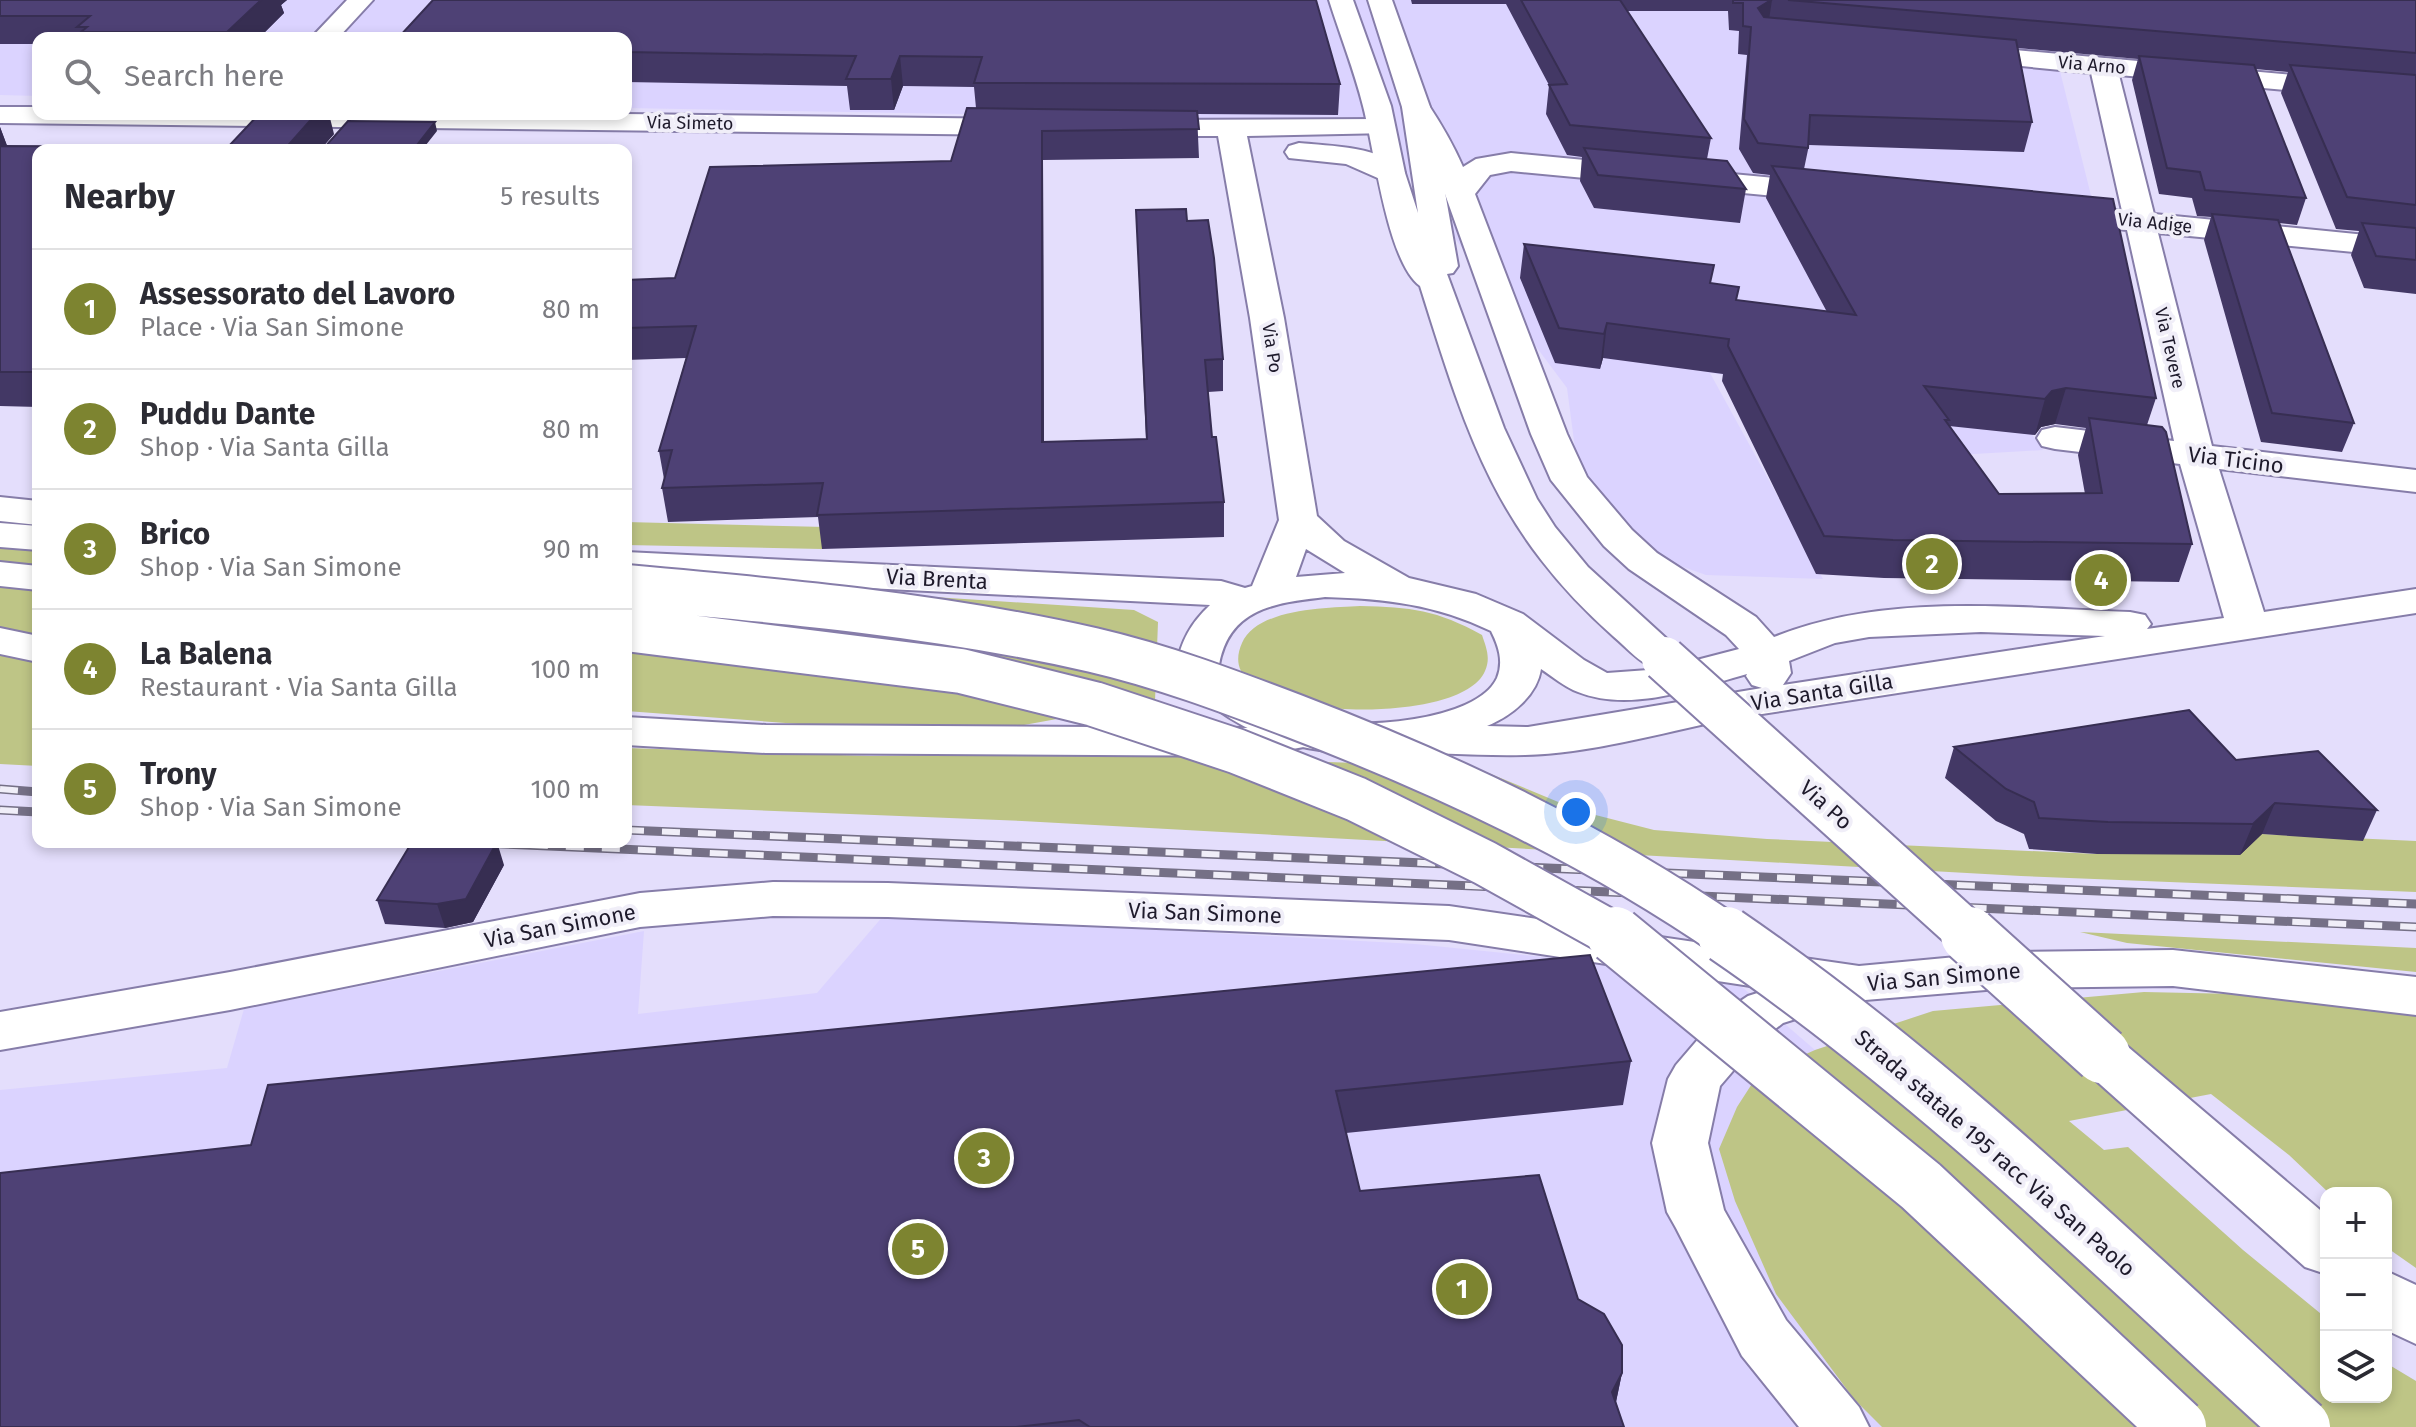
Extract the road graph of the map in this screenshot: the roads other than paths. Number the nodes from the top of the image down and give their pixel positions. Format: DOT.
graph roads {
  1 [pos="361,0"];
  2 [pos="1341,0"];
  3 [pos="1380,0"];
  4 [pos="330,32"];
  5 [pos="1938,52"];
  6 [pos="2103,66"];
  7 [pos="2259,80"];
  8 [pos="2416,94"];
  9 [pos="2271,110"];
  10 [pos="0,115"];
  11 [pos="32,115"];
  12 [pos="1423,118"];
  13 [pos="539,120"];
  14 [pos="1045,127"];
  15 [pos="1380,127"];
  16 [pos="1109,128"];
  17 [pos="1231,129"];
  18 [pos="1322,153"];
  19 [pos="1523,163"];
  20 [pos="1257,164"];
  21 [pos="1390,173"];
  22 [pos="1864,195"];
  23 [pos="1461,196"];
  24 [pos="2036,211"];
  25 [pos="2140,221"];
  26 [pos="2416,249"];
  27 [pos="1435,281"];
  28 [pos="2055,438"];
  29 [pos="2196,456"];
  30 [pos="2416,481"];
  31 [pos="0,509"];
  32 [pos="32,512"];
  33 [pos="1298,520"];
  34 [pos="0,535"];
  35 [pos="32,538"];
  36 [pos="632,564"];
  37 [pos="0,574"];
  38 [pos="32,577"];
  39 [pos="1678,586"];
  40 [pos="1398,587"];
  41 [pos="632,588"];
  42 [pos="1258,597"];
  43 [pos="2416,601"];
  44 [pos="1508,623"];
  45 [pos="1893,624"];
  46 [pos="2248,627"];
  47 [pos="632,630"];
  48 [pos="0,641"];
  49 [pos="32,648"];
  50 [pos="1767,654"];
  51 [pos="1723,707"];
  52 [pos="632,731"];
  53 [pos="1309,733"];
  54 [pos="1394,738"];
  55 [pos="1859,984"];
  56 [pos="2416,996"];
  57 [pos="0,1031"];
  58 [pos="2320,1245"];
  59 [pos="2392,1300"];
  60 [pos="2416,1318"];
  61 [pos="1837,1427"];
  62 [pos="2178,1427"];
  63 [pos="2302,1427"];
  1 -- 4 [label="main road"];
  2 -- 15 [label="main road, Via Po"];
  3 -- 12 [label="main road, Via Po"];
  5 -- 6 [label="main road, Via Arno"];
  6 -- 7 [label="main road, Via Arno"];
  6 -- 25 [label="main road, Via Tevere"];
  7 -- 8 [label="main road, Via Arno"];
  7 -- 9 [label="main road"];
  10 -- 11 [label="main road, Via Simeto"];
  12 -- 19 [label="main road"];
  12 -- 23 [label="main road"];
  12 -- 27 [label="main road, Via Po"];
  13 -- 14 [label="main road, Via Simeto"];
  15 -- 17 [label="main road"];
  15 -- 21 [label="main road, Via Po"];
  16 -- 17 [label="main road"];
  17 -- 18 [label="main road"];
  17 -- 20 [label="main road, Via Po"];
  18 -- 20 [label="main road"];
  18 -- 21 [label="main road"];
  19 -- 22 [label="main road"];
  19 -- 23 [label="main road"];
  20 -- 33 [label="main road, Via Po"];
  21 -- 27 [label="main road, Via Po"];
  23 -- 39 [label="main road"];
  24 -- 25 [label="main road, Via Adige"];
  25 -- 26 [label="main road, Via Adige"];
  25 -- 29 [label="main road, Via Tevere"];
  27 -- 58 [label="main road, Via Po, bridge"];
  28 -- 29 [label="main road, Via Ticino"];
  29 -- 30 [label="main road, Via Ticino"];
  29 -- 46 [label="main road, Via Tevere"];
  31 -- 32 [label="main road"];
  33 -- 40 [label="main road"];
  33 -- 42 [label="main road"];
  34 -- 35 [label="main road"];
  36 -- 42 [label="main road, Via Brenta"];
  37 -- 38 [label="main road"];
  39 -- 45 [label="main road"];
  39 -- 50 [label="main road"];
  40 -- 42 [label="main road"];
  40 -- 44 [label="main road, Via Santa Gilla"];
  41 -- 63 [label="main road, Strada statale 195 racc Via San Paolo, bridge"];
  42 -- 53 [label="main road"];
  43 -- 46 [label="main road, Via Santa Gilla"];
  44 -- 50 [label="main road, Via Santa Gilla"];
  44 -- 54 [label="main road"];
  45 -- 46 [label="main road, Via Santa Gilla"];
  45 -- 50 [label="main road, Via Santa Gilla"];
  46 -- 51 [label="main road, Via Santa Gilla"];
  47 -- 62 [label="main road, bridge"];
  48 -- 49 [label="main road"];
  50 -- 51 [label="main road"];
  51 -- 54 [label="main road, Via Santa Gilla"];
  52 -- 53 [label="main road"];
  53 -- 54 [label="main road"];
  55 -- 56 [label="main road, Via San Simone"];
  55 -- 57 [label="main road, Via San Simone"];
  55 -- 61 [label="main road"];
  59 -- 60 [label="main road"];
}
